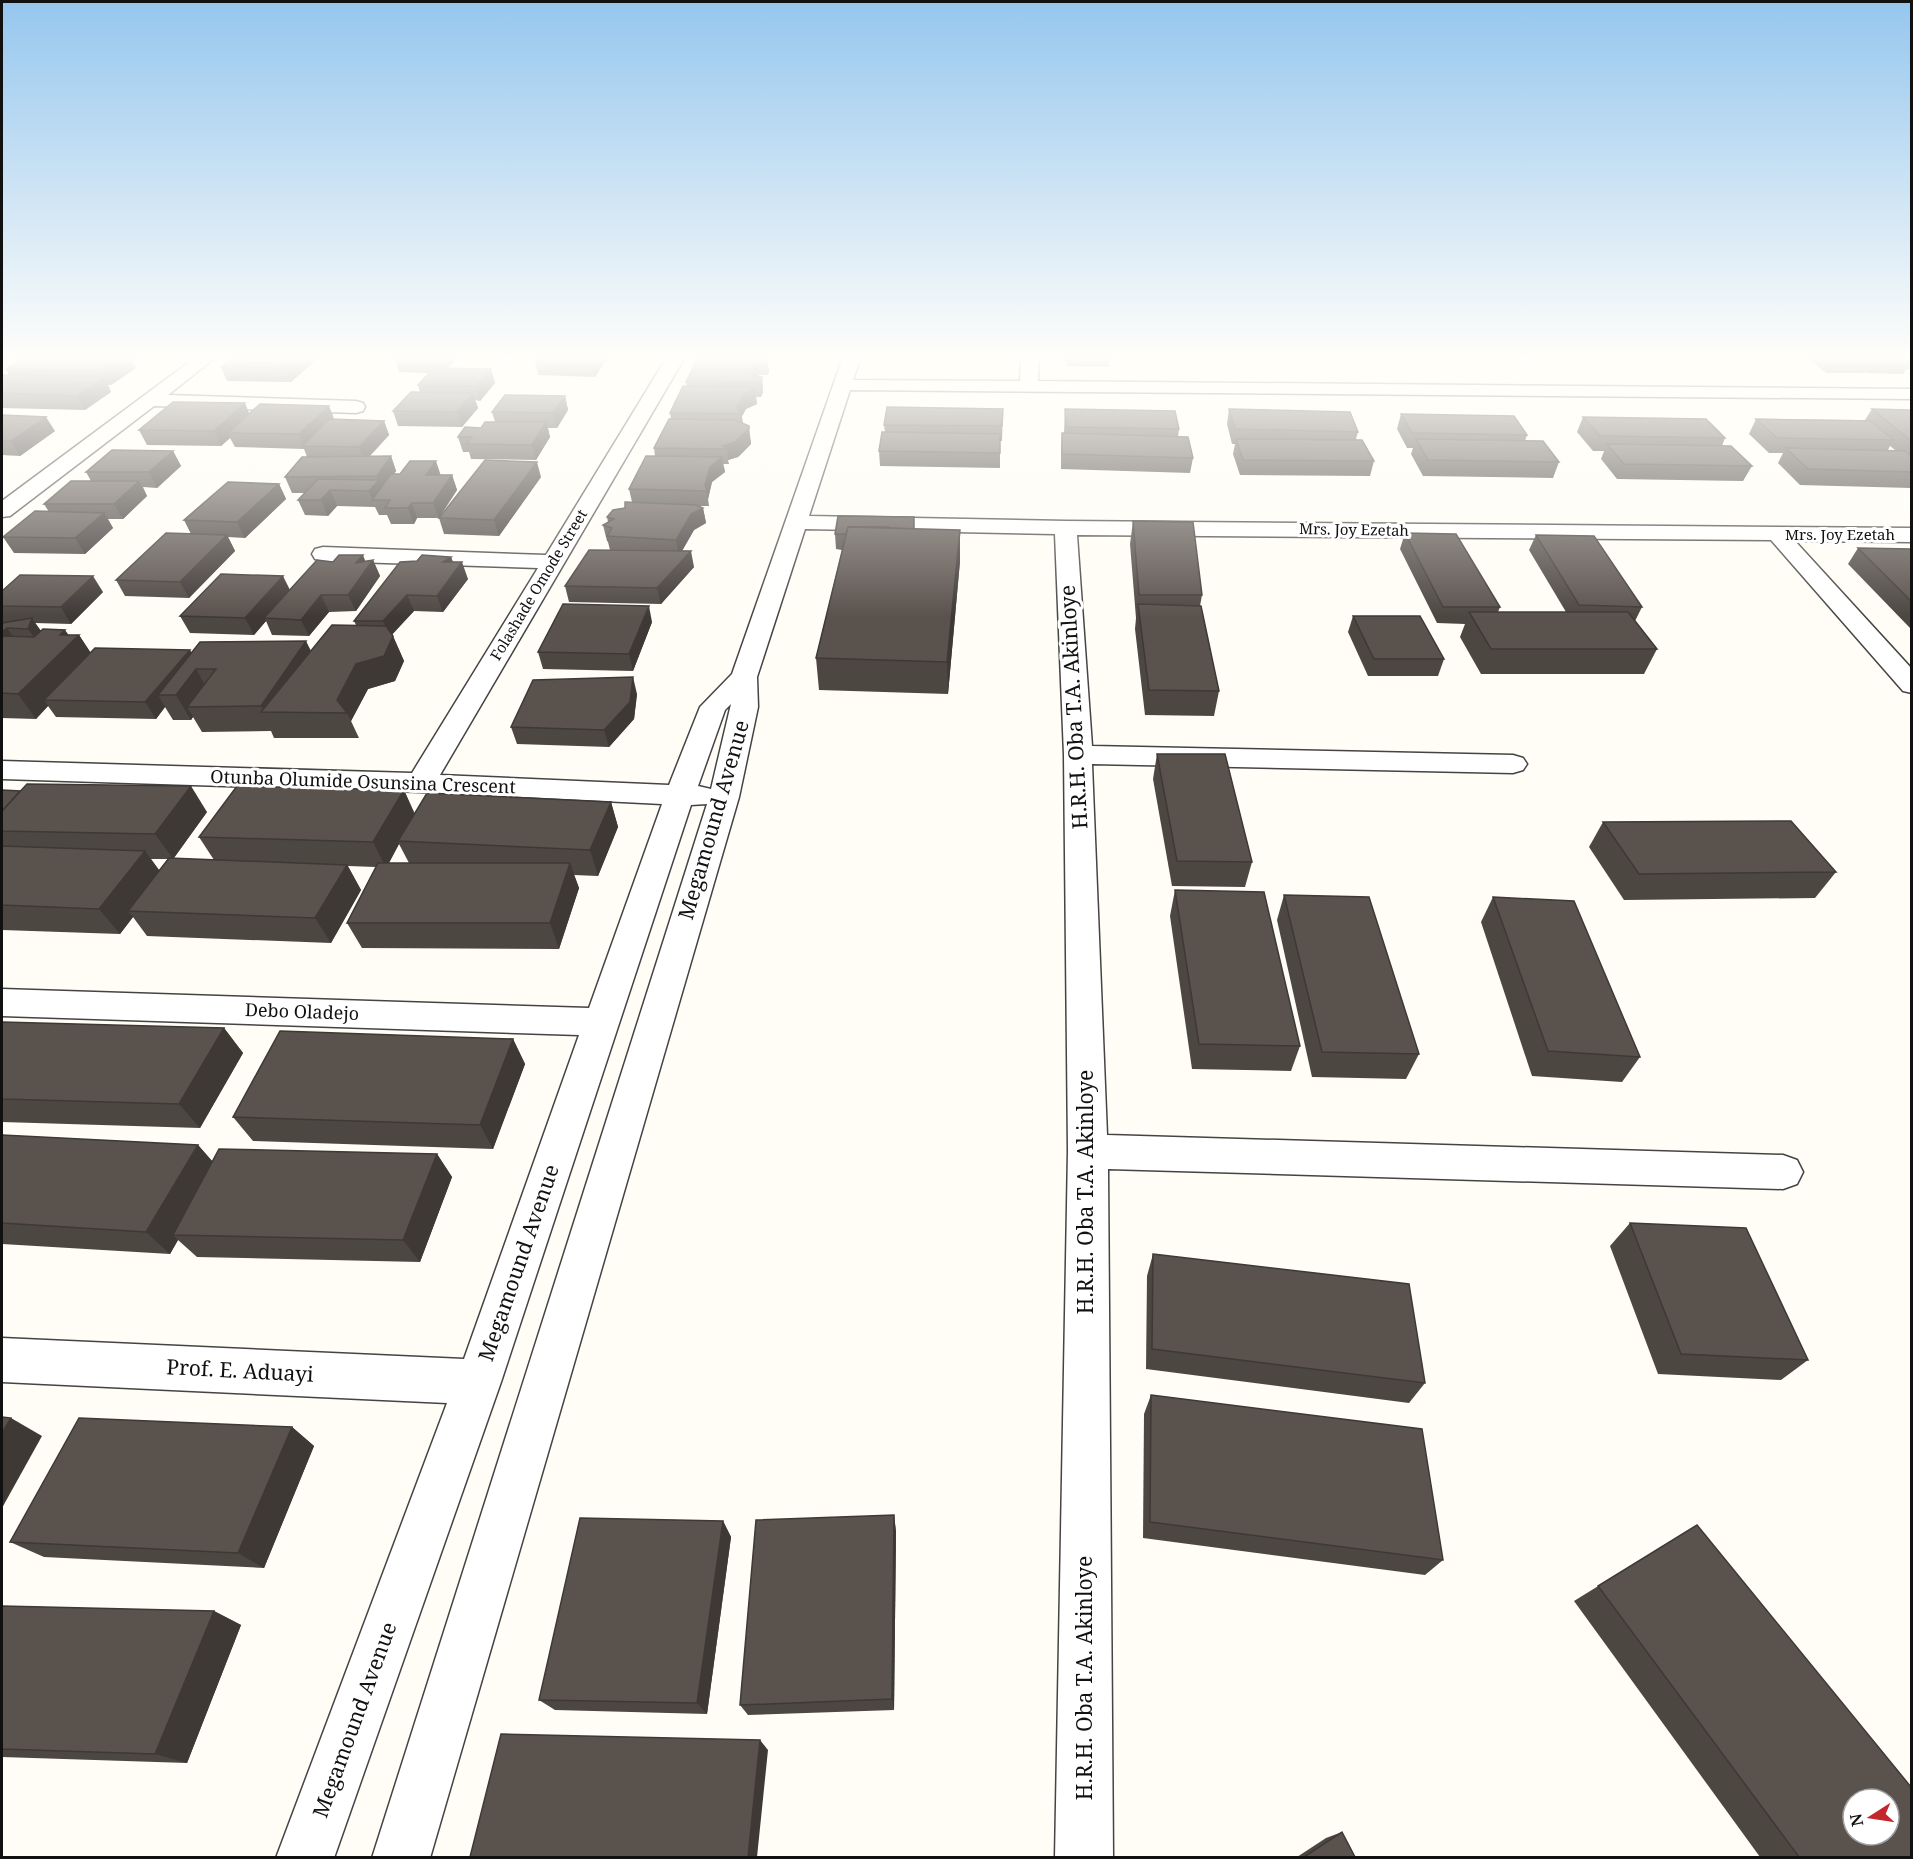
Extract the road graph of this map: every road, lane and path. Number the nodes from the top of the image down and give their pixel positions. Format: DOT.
graph roads {
  1 [pos="91,444"];
  2 [pos="624,444"];
  3 [pos="823,444"];
  4 [pos="2,511"];
  5 [pos="797,522"];
  6 [pos="1066,528"];
  7 [pos="1778,534"];
  8 [pos="1911,535"];
  9 [pos="323,554"];
  10 [pos="553,562"];
  11 [pos="744,676"];
  12 [pos="1911,685"];
  13 [pos="1078,754"];
  14 [pos="1513,764"];
  15 [pos="2,771"];
  16 [pos="421,783"];
  17 [pos="680,795"];
  18 [pos="724,796"];
  19 [pos="2,1002"];
  20 [pos="602,1022"];
  21 [pos="1088,1151"];
  22 [pos="1783,1172"];
  23 [pos="2,1360"];
  24 [pos="478,1382"];
  25 [pos="305,1857"];
  26 [pos="401,1857"];
  27 [pos="1084,1857"];
  1 -- 4 [label="street"];
  2 -- 10 [label="street, Folashade Omode Street"];
  3 -- 5 [label="street, Megamound Avenue"];
  5 -- 6 [label="street, Mrs. Joy Ezetah"];
  5 -- 11 [label="street, Megamound Avenue"];
  6 -- 7 [label="street, Mrs. Joy Ezetah"];
  6 -- 13 [label="street, H.R.H. Oba T.A. Akinloye"];
  7 -- 8 [label="street, Mrs. Joy Ezetah"];
  7 -- 12 [label="street"];
  9 -- 10 [label="street"];
  10 -- 16 [label="street, Folashade Omode Street"];
  11 -- 17 [label="street, Megamound Avenue"];
  11 -- 18 [label="street, Megamound Avenue"];
  13 -- 14 [label="street"];
  13 -- 21 [label="street, H.R.H. Oba T.A. Akinloye"];
  15 -- 16 [label="street, Otunba Olumide Osunsina Crescent"];
  16 -- 17 [label="street, Otunba Olumide Osunsina Crescent"];
  17 -- 18 [label="street, Otunba Olumide Osunsina Crescent"];
  17 -- 20 [label="street, Megamound Avenue"];
  18 -- 26 [label="street, Megamound Avenue"];
  19 -- 20 [label="street, Debo Oladejo"];
  20 -- 24 [label="street, Megamound Avenue"];
  21 -- 22 [label="street"];
  21 -- 27 [label="street, H.R.H. Oba T.A. Akinloye"];
  23 -- 24 [label="street, Prof. E. Aduayi"];
  24 -- 25 [label="street, Megamound Avenue"];
}
